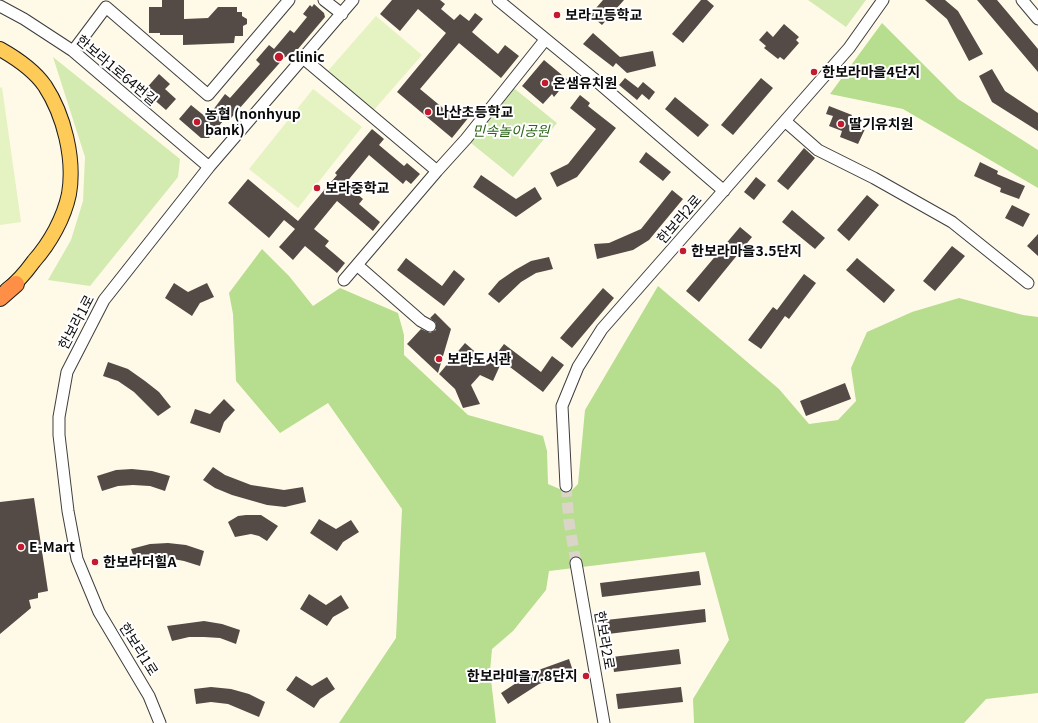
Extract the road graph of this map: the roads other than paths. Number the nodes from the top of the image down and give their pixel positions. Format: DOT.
graph roads {
  1 [pos="289,0"];
  2 [pos="324,0"];
  3 [pos="353,0"];
  4 [pos="498,0"];
  5 [pos="883,0"];
  6 [pos="1022,0"];
  7 [pos="0,6"];
  8 [pos="342,14"];
  9 [pos="1038,19"];
  10 [pos="545,40"];
  11 [pos="0,49"];
  12 [pos="74,51"];
  13 [pos="303,58"];
  14 [pos="785,121"];
  15 [pos="209,167"];
  16 [pos="437,171"];
  17 [pos="724,191"];
  18 [pos="357,265"];
  19 [pos="344,280"];
  20 [pos="1028,283"];
  21 [pos="8,284"];
  22 [pos="0,294"];
  23 [pos="0,298"];
  24 [pos="430,326"];
  25 [pos="566,486"];
  26 [pos="576,563"];
  27 [pos="160,723"];
  28 [pos="604,723"];
  1 -- 12 [label="street"];
  2 -- 8 [label="street"];
  3 -- 8 [label="street, 한보라1로"];
  4 -- 10 [label="street"];
  5 -- 14 [label="street, 한보라2로"];
  6 -- 9 [label="street"];
  7 -- 12 [label="street, 한보라1로64번길"];
  8 -- 13 [label="street, 한보라1로"];
  10 -- 16 [label="street"];
  10 -- 17 [label="street"];
  11 -- 21 [label="main road"];
  12 -- 15 [label="street, 한보라1로64번길"];
  13 -- 15 [label="street, 한보라1로"];
  13 -- 16 [label="street"];
  14 -- 17 [label="street, 한보라2로"];
  14 -- 20 [label="street"];
  15 -- 27 [label="street, 한보라1로"];
  16 -- 18 [label="street"];
  17 -- 25 [label="street, 한보라2로"];
  18 -- 19 [label="street"];
  18 -- 24 [label="street"];
  21 -- 22 [label="main road"];
  21 -- 23 [label="highway"];
  26 -- 28 [label="street, 한보라2로"];
}
